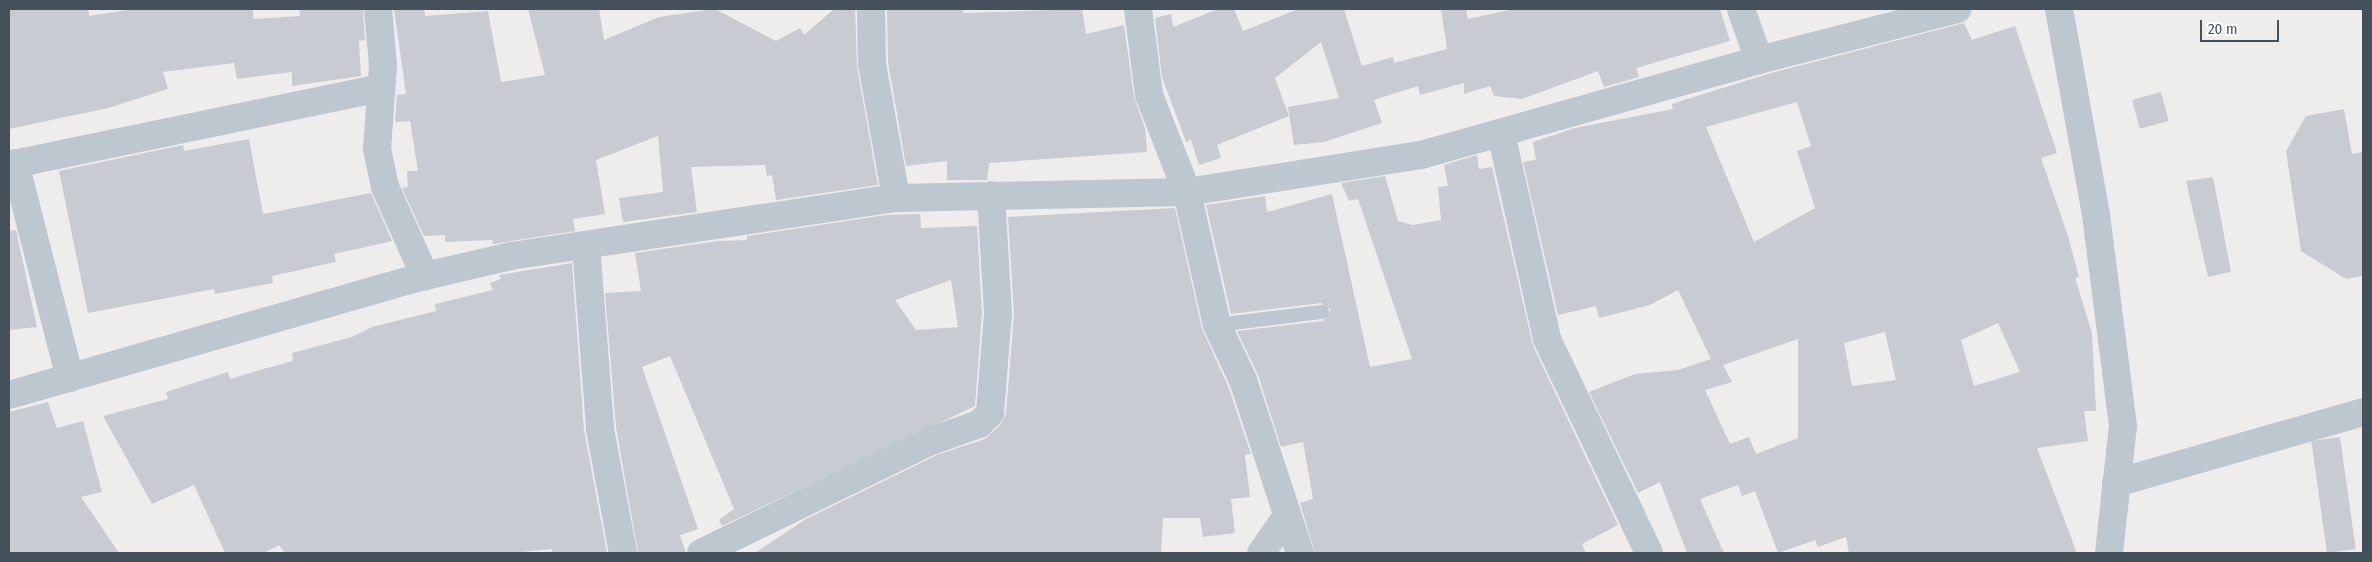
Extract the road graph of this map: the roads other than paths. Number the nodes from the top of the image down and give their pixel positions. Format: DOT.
graph roads {
  1 [pos="378,9"];
  2 [pos="871,9"];
  3 [pos="1138,9"];
  4 [pos="1741,9"];
  5 [pos="1958,9"];
  6 [pos="2060,9"];
  7 [pos="1759,60"];
  8 [pos="380,88"];
  9 [pos="1501,133"];
  10 [pos="12,164"];
  11 [pos="1187,192"];
  12 [pos="991,194"];
  13 [pos="896,198"];
  14 [pos="586,245"];
  15 [pos="425,276"];
  16 [pos="1322,312"];
  17 [pos="1217,325"];
  18 [pos="70,378"];
  19 [pos="9,395"];
  20 [pos="2363,412"];
  21 [pos="2116,483"];
  22 [pos="1288,516"];
  23 [pos="623,553"];
  24 [pos="701,553"];
  25 [pos="1261,553"];
  26 [pos="1300,553"];
  27 [pos="1649,553"];
  28 [pos="2109,553"];
  1 -- 8 [label="street"];
  2 -- 13 [label="street"];
  3 -- 11 [label="street"];
  4 -- 7 [label="street"];
  5 -- 7 [label="street"];
  6 -- 21 [label="street"];
  7 -- 9 [label="street"];
  8 -- 10 [label="street"];
  8 -- 15 [label="street"];
  9 -- 11 [label="street"];
  9 -- 27 [label="street"];
  10 -- 18 [label="street"];
  11 -- 12 [label="street"];
  11 -- 17 [label="street"];
  12 -- 13 [label="street"];
  12 -- 24 [label="street"];
  13 -- 14 [label="street"];
  14 -- 15 [label="street"];
  14 -- 23 [label="street"];
  15 -- 18 [label="street"];
  16 -- 17 [label="lane"];
  17 -- 22 [label="street"];
  18 -- 19 [label="street"];
  20 -- 21 [label="street"];
  21 -- 28 [label="street"];
  22 -- 25 [label="street"];
  22 -- 26 [label="street"];
}
